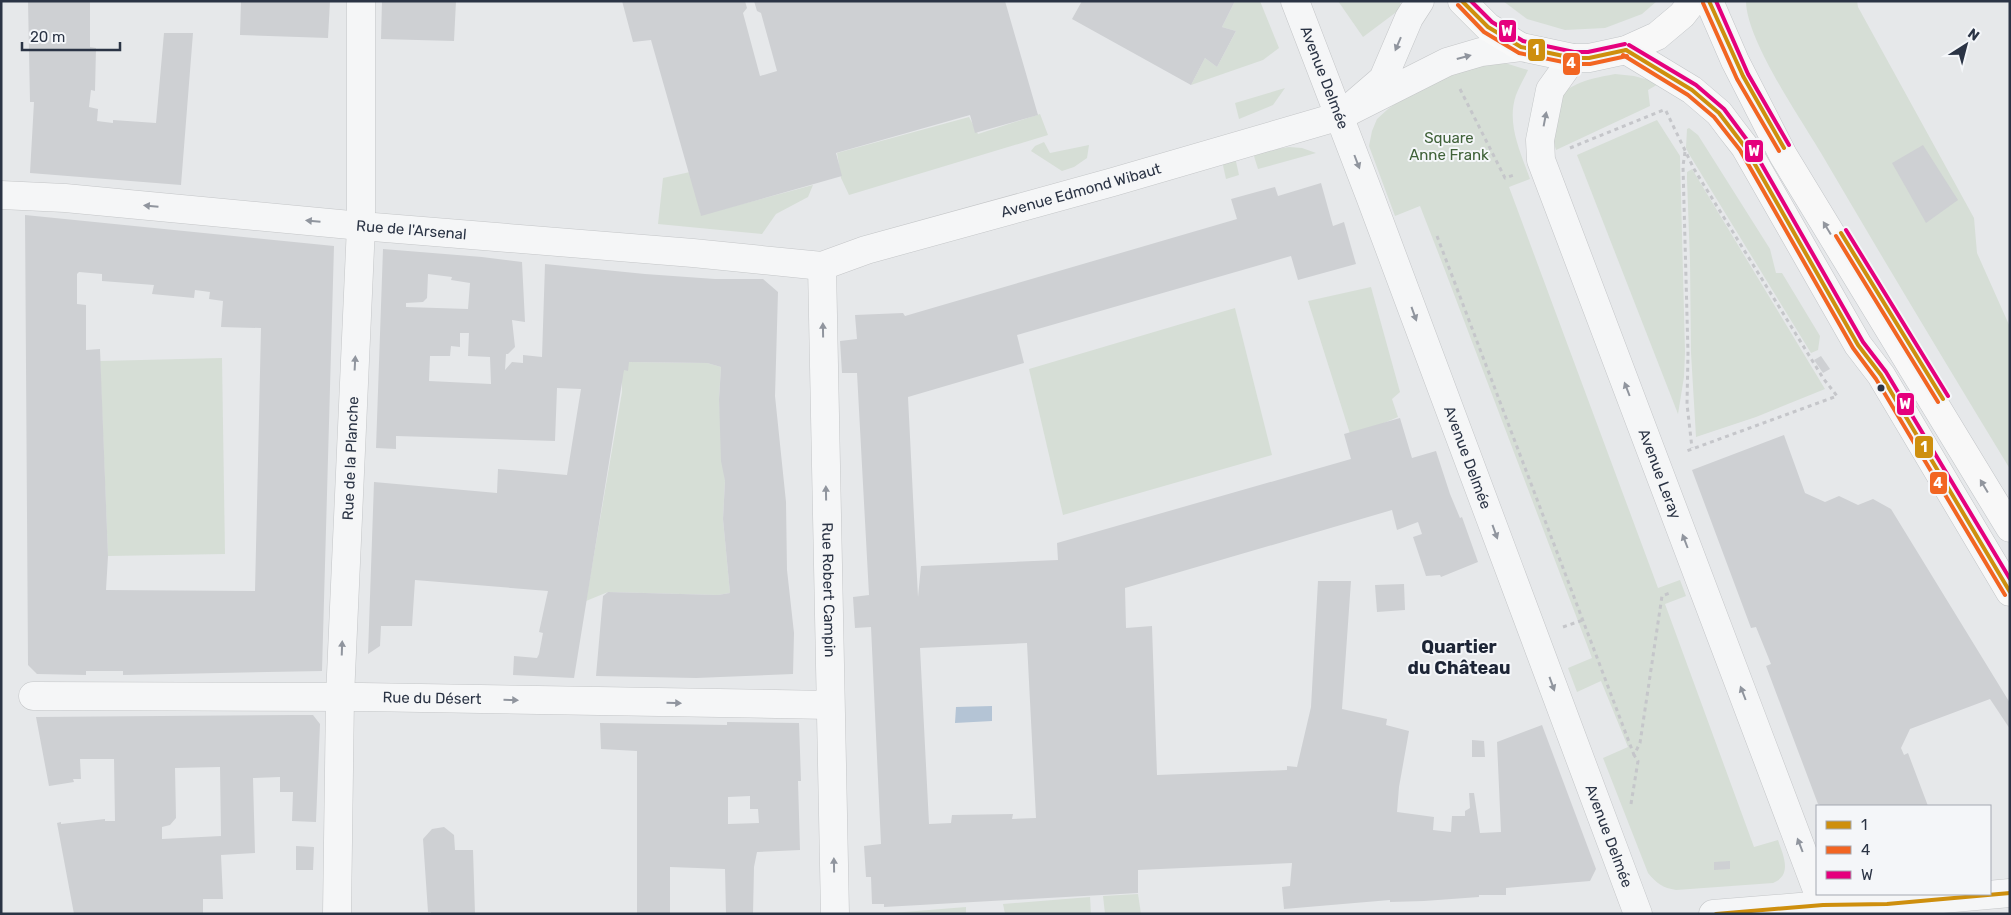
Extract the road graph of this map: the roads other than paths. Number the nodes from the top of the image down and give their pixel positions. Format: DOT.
graph roads {
  1 [pos="361,1"];
  2 [pos="1295,1"];
  3 [pos="1420,1"];
  4 [pos="1462,1"];
  5 [pos="1693,1"];
  6 [pos="1709,1"];
  7 [pos="1522,47"];
  8 [pos="1626,50"];
  9 [pos="1573,58"];
  10 [pos="1340,116"];
  11 [pos="1,194"];
  12 [pos="361,226"];
  13 [pos="822,266"];
  14 [pos="2010,528"];
  15 [pos="2010,592"];
  16 [pos="33,696"];
  17 [pos="340,696"];
  18 [pos="830,705"];
  19 [pos="1816,888"];
  20 [pos="2010,893"];
  21 [pos="1988,895"];
  22 [pos="1991,895"];
  23 [pos="1821,901"];
  24 [pos="337,914"];
  25 [pos="835,914"];
  26 [pos="1638,914"];
  27 [pos="1712,914"];
  1 -- 12 [label="street, Rue de la Planche"];
  2 -- 10 [label="street, Avenue Delmée"];
  3 -- 10 [label="street, Avenue Edmond Wibaut, one-way"];
  4 -- 7 [label="main road"];
  5 -- 8 [label="main road"];
  14 -- 6 [label="main road, one-way"];
  7 -- 9 [label="main road"];
  10 -- 7 [label="street, Avenue Edmond Wibaut, one-way"];
  8 -- 9 [label="main road"];
  8 -- 15 [label="main road"];
  19 -- 9 [label="street, Avenue Leray, one-way"];
  10 -- 13 [label="street, Avenue Edmond Wibaut"];
  10 -- 26 [label="street, Avenue Delmée, one-way"];
  12 -- 11 [label="street, Rue de l'Arsenal, one-way"];
  12 -- 13 [label="street, Rue de l'Arsenal"];
  17 -- 12 [label="street, Rue de la Planche, one-way"];
  18 -- 13 [label="street, Rue Robert Campin, one-way"];
  16 -- 17 [label="street, Rue du Désert"];
  17 -- 18 [label="street, Rue du Désert, one-way"];
  17 -- 24 [label="street, Rue de la Planche"];
  25 -- 18 [label="street, Rue Robert Campin, one-way"];
  20 -- 22 [label="street"];
  21 -- 23 [label="street"];
  23 -- 27 [label="street"];
}
